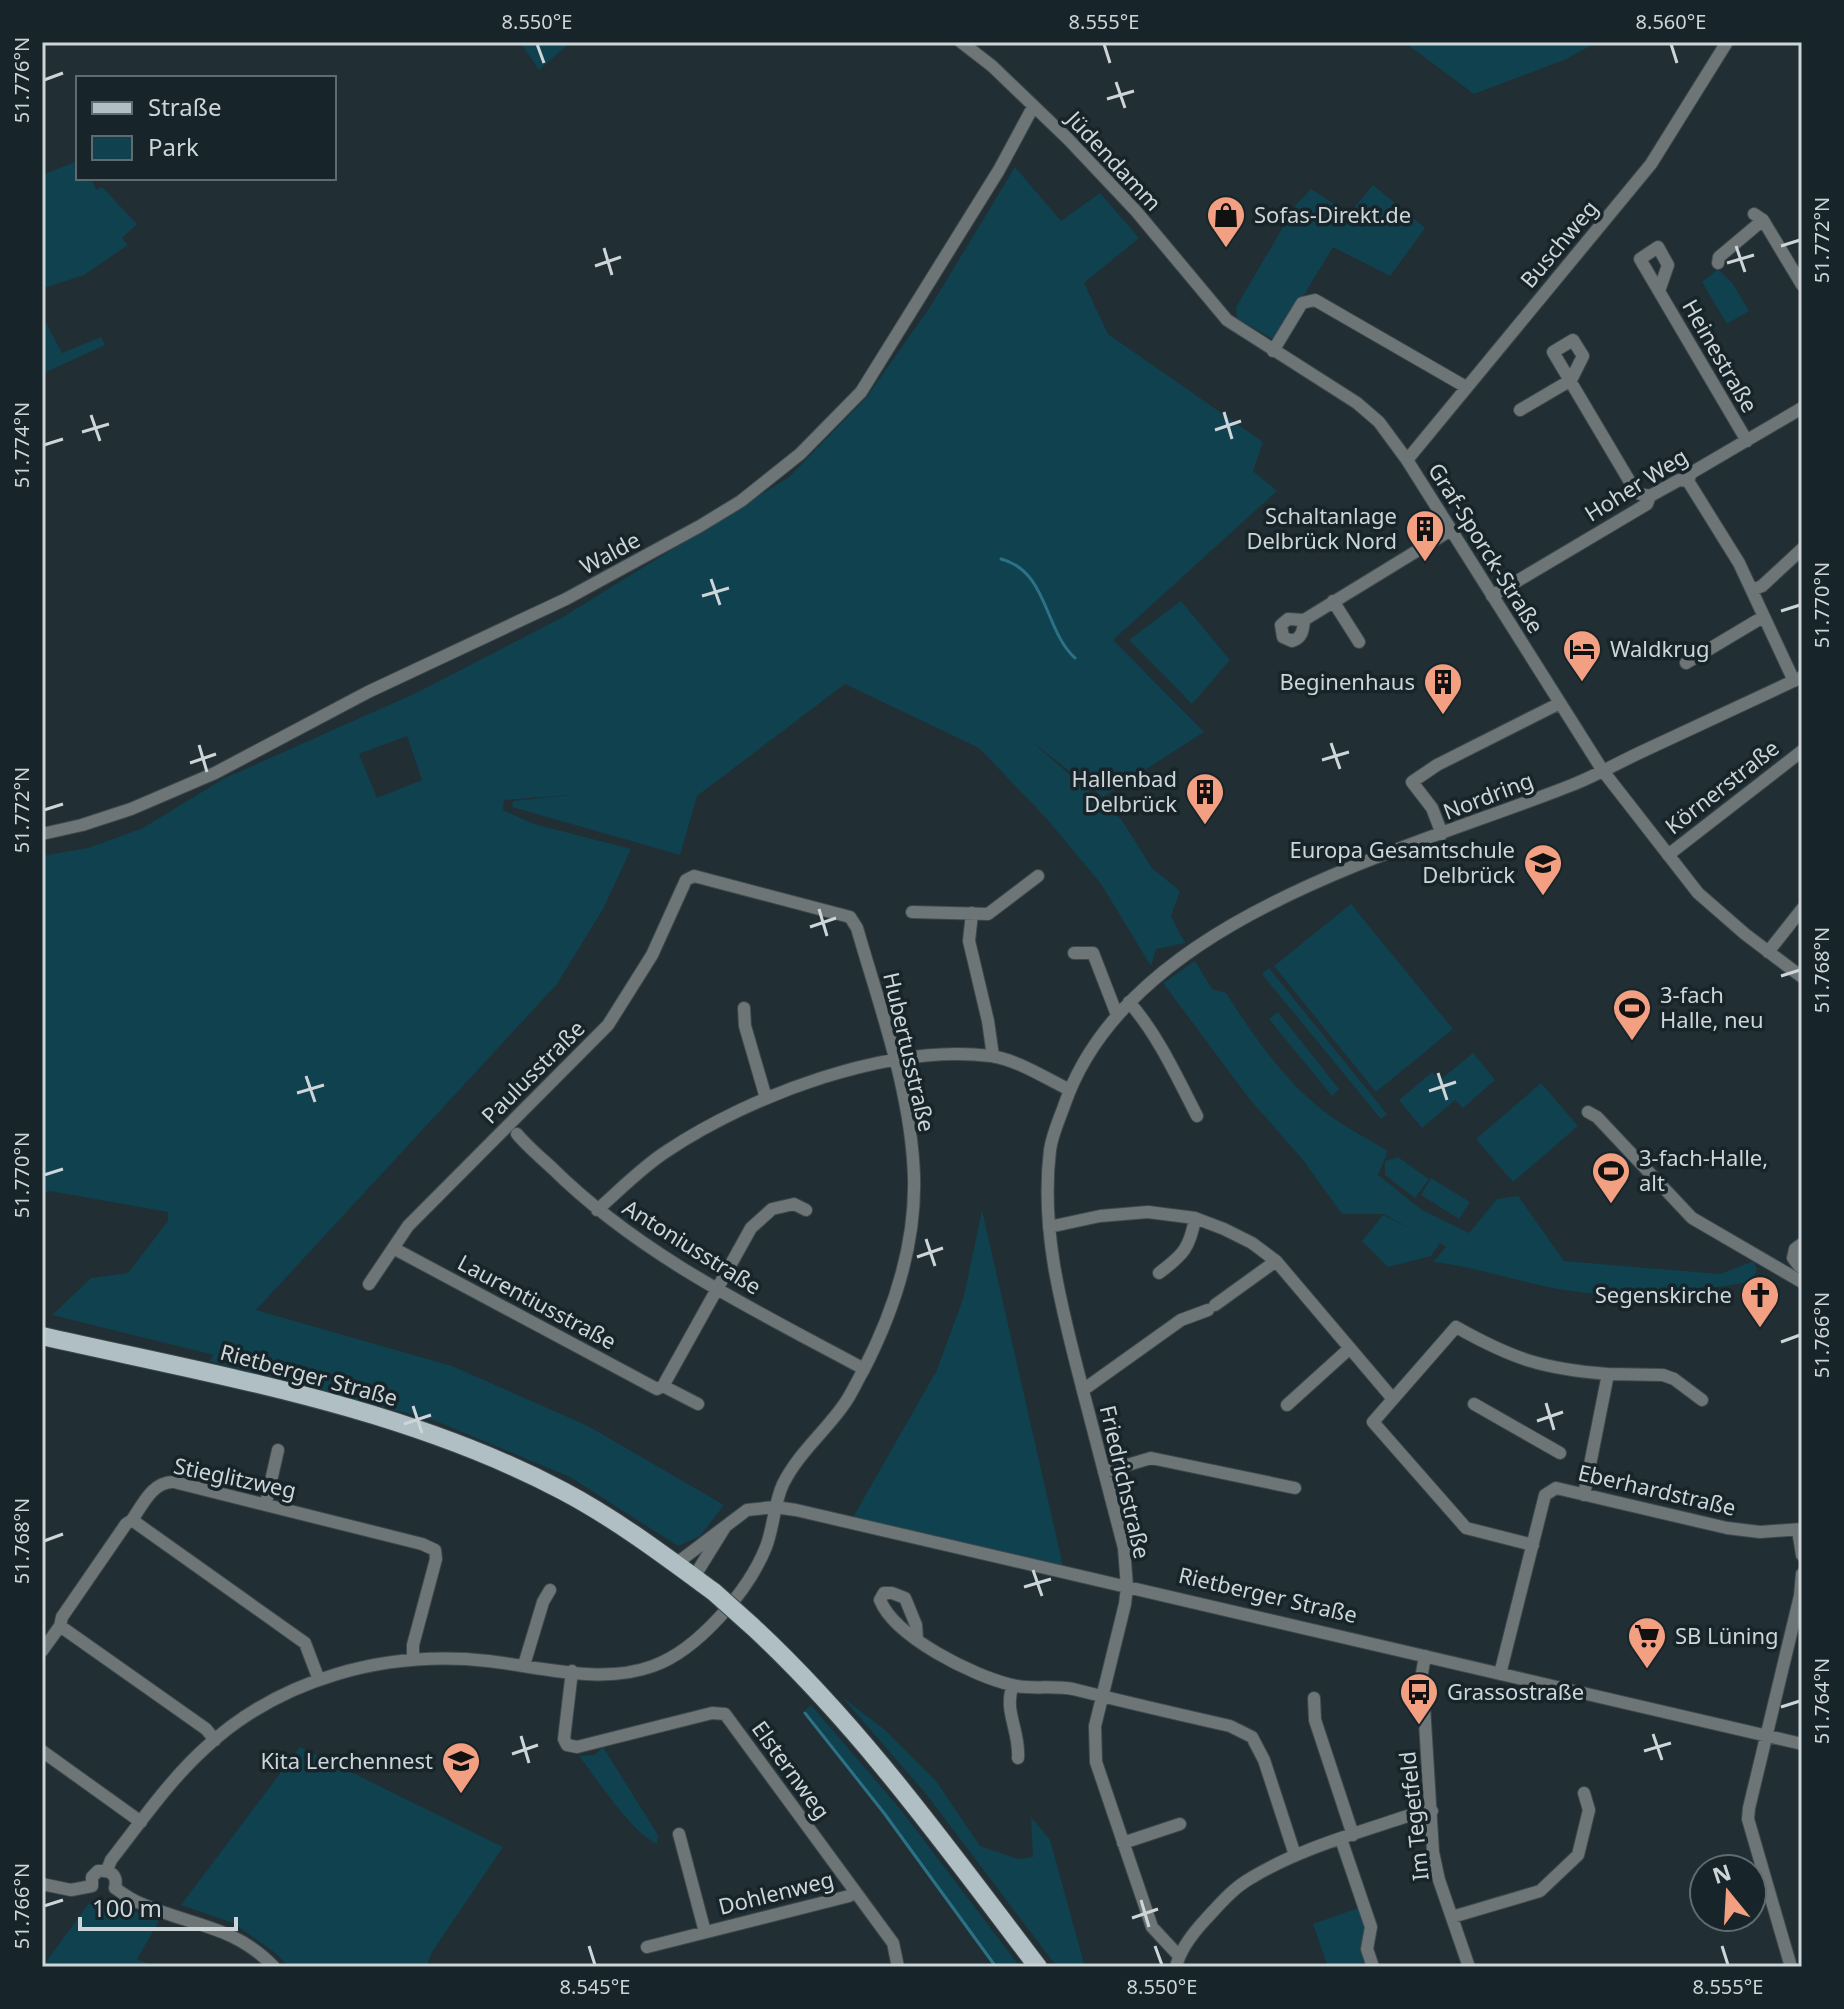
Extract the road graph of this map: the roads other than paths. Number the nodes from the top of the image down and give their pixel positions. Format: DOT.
graph roads {
  1 [pos="961,42"];
  2 [pos="1727,42"];
  3 [pos="1033,107"];
  4 [pos="1718,263"];
  5 [pos="1802,285"];
  6 [pos="1659,291"];
  7 [pos="1227,320"];
  8 [pos="1273,351"];
  9 [pos="1466,387"];
  10 [pos="1802,408"];
  11 [pos="1520,410"];
  12 [pos="1747,441"];
  13 [pos="1407,460"];
  14 [pos="1688,481"];
  15 [pos="1650,496"];
  16 [pos="1451,530"];
  17 [pos="1802,549"];
  18 [pos="1752,590"];
  19 [pos="1492,596"];
  20 [pos="1333,601"];
  21 [pos="1763,617"];
  22 [pos="1304,620"];
  23 [pos="1359,642"];
  24 [pos="1686,663"];
  25 [pos="1798,679"];
  26 [pos="1560,703"];
  27 [pos="1802,751"];
  28 [pos="1603,771"];
  29 [pos="42,834"];
  30 [pos="1442,834"];
  31 [pos="1668,855"];
  32 [pos="1038,876"];
  33 [pos="703,878"];
  34 [pos="1802,909"];
  35 [pos="912,912"];
  36 [pos="972,913"];
  37 [pos="1768,952"];
  38 [pos="1074,953"];
  39 [pos="1802,977"];
  40 [pos="1129,1002"];
  41 [pos="744,1008"];
  42 [pos="1117,1015"];
  43 [pos="993,1056"];
  44 [pos="895,1061"];
  45 [pos="1070,1090"];
  46 [pos="766,1098"];
  47 [pos="1588,1112"];
  48 [pos="1197,1116"];
  49 [pos="515,1117"];
  50 [pos="503,1130"];
  51 [pos="517,1134"];
  52 [pos="597,1210"];
  53 [pos="806,1210"];
  54 [pos="1195,1218"];
  55 [pos="1049,1227"];
  56 [pos="1802,1244"];
  57 [pos="393,1248"];
  58 [pos="1276,1261"];
  59 [pos="1159,1273"];
  60 [pos="1799,1273"];
  61 [pos="369,1284"];
  62 [pos="716,1289"];
  63 [pos="42,1336"];
  64 [pos="1350,1348"];
  65 [pos="864,1369"];
  66 [pos="1608,1374"];
  67 [pos="663,1386"];
  68 [pos="1083,1390"];
  69 [pos="1393,1399"];
  70 [pos="1702,1400"];
  71 [pos="698,1404"];
  72 [pos="1474,1404"];
  73 [pos="1287,1405"];
  74 [pos="278,1450"];
  75 [pos="1560,1453"];
  76 [pos="1104,1472"];
  77 [pos="1295,1488"];
  78 [pos="1584,1495"];
  79 [pos="266,1503"];
  80 [pos="775,1507"];
  81 [pos="132,1520"];
  82 [pos="726,1524"];
  83 [pos="1800,1530"];
  84 [pos="1533,1545"];
  85 [pos="1802,1555"];
  86 [pos="677,1563"];
  87 [pos="1802,1574"];
  88 [pos="694,1577"];
  89 [pos="1127,1587"];
  90 [pos="550,1590"];
  91 [pos="60,1626"];
  92 [pos="917,1639"];
  93 [pos="42,1651"];
  94 [pos="1425,1656"];
  95 [pos="413,1658"];
  96 [pos="524,1665"];
  97 [pos="572,1671"];
  98 [pos="1500,1674"];
  99 [pos="319,1680"];
  100 [pos="1013,1685"];
  101 [pos="1102,1697"];
  102 [pos="1314,1698"];
  103 [pos="1767,1736"];
  104 [pos="215,1740"];
  105 [pos="1802,1744"];
  106 [pos="42,1751"];
  107 [pos="1018,1758"];
  108 [pos="1584,1793"];
  109 [pos="1432,1811"];
  110 [pos="141,1822"];
  111 [pos="1180,1824"];
  112 [pos="679,1834"];
  113 [pos="1347,1837"];
  114 [pos="1123,1843"];
  115 [pos="1754,1853"];
  116 [pos="1295,1855"];
  117 [pos="107,1870"];
  118 [pos="42,1884"];
  119 [pos="92,1886"];
  120 [pos="115,1888"];
  121 [pos="855,1892"];
  122 [pos="1768,1901"];
  123 [pos="1452,1917"];
  124 [pos="705,1932"];
  125 [pos="647,1947"];
  126 [pos="1178,1961"];
  127 [pos="274,1967"];
  128 [pos="898,1967"];
  129 [pos="1038,1967"];
  130 [pos="1373,1967"];
  131 [pos="1469,1967"];
  132 [pos="1791,1967"];
  1 -- 3 [label="street, Jüdendamm"];
  2 -- 9 [label="street, Buschweg"];
  3 -- 7 [label="street, Jüdendamm"];
  3 -- 29 [label="street, Walde"];
  4 -- 5 [label="street"];
  6 -- 12 [label="street, Heinestraße"];
  7 -- 8 [label="street, Graf-Sporck-Straße"];
  8 -- 9 [label="street"];
  8 -- 13 [label="street, Graf-Sporck-Straße"];
  9 -- 13 [label="street, Buschweg"];
  10 -- 12 [label="street, Hoher Weg"];
  11 -- 15 [label="street"];
  12 -- 14 [label="street, Hoher Weg"];
  13 -- 16 [label="street, Graf-Sporck-Straße"];
  14 -- 15 [label="street, Hoher Weg"];
  14 -- 18 [label="street"];
  15 -- 19 [label="street, Hoher Weg"];
  16 -- 19 [label="street, Graf-Sporck-Straße"];
  16 -- 20 [label="street"];
  17 -- 18 [label="street"];
  18 -- 21 [label="street"];
  19 -- 26 [label="street, Graf-Sporck-Straße"];
  20 -- 22 [label="street"];
  20 -- 23 [label="street"];
  21 -- 24 [label="street"];
  21 -- 25 [label="street"];
  25 -- 28 [label="street, Nordring"];
  26 -- 28 [label="street, Graf-Sporck-Straße"];
  26 -- 30 [label="street"];
  27 -- 31 [label="street, Körnerstraße"];
  28 -- 30 [label="street, Nordring"];
  28 -- 31 [label="street, Graf-Sporck-Straße"];
  30 -- 40 [label="street, Nordring"];
  31 -- 37 [label="street, Graf-Sporck-Straße"];
  32 -- 36 [label="street"];
  33 -- 44 [label="street, Hubertusstraße"];
  33 -- 49 [label="street, Paulusstraße"];
  34 -- 37 [label="street"];
  35 -- 36 [label="street"];
  36 -- 43 [label="street"];
  37 -- 39 [label="street, Graf-Sporck-Straße"];
  38 -- 42 [label="street"];
  40 -- 42 [label="street"];
  40 -- 48 [label="street"];
  41 -- 46 [label="street"];
  42 -- 45 [label="street, Friedrichstraße"];
  43 -- 44 [label="street"];
  43 -- 45 [label="street"];
  44 -- 46 [label="street"];
  44 -- 65 [label="street, Hubertusstraße"];
  45 -- 55 [label="street, Friedrichstraße"];
  46 -- 52 [label="street"];
  47 -- 60 [label="street"];
  49 -- 50 [label="street, Paulusstraße"];
  49 -- 51 [label="street"];
  50 -- 51 [label="street"];
  50 -- 57 [label="street, Paulusstraße"];
  51 -- 52 [label="street, Antoniusstraße"];
  52 -- 62 [label="street, Antoniusstraße"];
  53 -- 62 [label="street"];
  54 -- 55 [label="street"];
  54 -- 58 [label="street"];
  54 -- 59 [label="street"];
  55 -- 68 [label="street, Friedrichstraße"];
  56 -- 60 [label="street"];
  57 -- 61 [label="street, Paulusstraße"];
  57 -- 67 [label="street, Laurentiusstraße"];
  58 -- 64 [label="street"];
  58 -- 68 [label="street"];
  62 -- 65 [label="street, Antoniusstraße"];
  62 -- 67 [label="street"];
  63 -- 86 [label="main road, Rietberger Straße"];
  64 -- 69 [label="street"];
  64 -- 73 [label="street"];
  65 -- 80 [label="street, Hubertusstraße"];
  66 -- 69 [label="street"];
  66 -- 70 [label="street"];
  66 -- 78 [label="street"];
  67 -- 71 [label="street, Laurentiusstraße"];
  68 -- 76 [label="street, Friedrichstraße"];
  69 -- 84 [label="street"];
  72 -- 75 [label="street, Eberhardstraße"];
  74 -- 79 [label="street"];
  76 -- 77 [label="street"];
  76 -- 89 [label="street, Friedrichstraße"];
  78 -- 83 [label="street, Eberhardstraße"];
  78 -- 84 [label="street, Eberhardstraße"];
  79 -- 81 [label="street, Stieglitzweg"];
  79 -- 95 [label="street, Stieglitzweg"];
  80 -- 82 [label="street, Rietberger Straße"];
  80 -- 89 [label="street, Rietberger Straße"];
  80 -- 97 [label="street, Hubertusstraße"];
  81 -- 91 [label="street"];
  81 -- 99 [label="street"];
  82 -- 86 [label="street, Rietberger Straße"];
  82 -- 88 [label="street"];
  83 -- 85 [label="street"];
  84 -- 98 [label="street, Eberhardstraße"];
  86 -- 88 [label="main road, Rietberger Straße"];
  87 -- 103 [label="street"];
  88 -- 129 [label="main road, Rietberger Straße, bridge"];
  89 -- 94 [label="street, Rietberger Straße"];
  89 -- 101 [label="street, Friedrichstraße"];
  90 -- 96 [label="street"];
  91 -- 93 [label="street"];
  91 -- 104 [label="street"];
  92 -- 100 [label="street"];
  94 -- 98 [label="street, Rietberger Straße"];
  94 -- 109 [label="street, Im Tegetfeld"];
  95 -- 96 [label="street, Hubertusstraße"];
  95 -- 99 [label="street, Hubertusstraße"];
  96 -- 97 [label="street, Hubertusstraße"];
  97 -- 121 [label="street, Elsternweg"];
  98 -- 103 [label="street, Rietberger Straße"];
  99 -- 104 [label="street, Hubertusstraße"];
  100 -- 101 [label="street"];
  100 -- 107 [label="street"];
  101 -- 114 [label="street, Friedrichstraße"];
  101 -- 116 [label="street"];
  102 -- 113 [label="street"];
  103 -- 105 [label="street, Rietberger Straße"];
  103 -- 115 [label="street"];
  104 -- 110 [label="street, Hubertusstraße"];
  106 -- 110 [label="street"];
  108 -- 123 [label="street"];
  109 -- 113 [label="street"];
  109 -- 123 [label="street, Im Tegetfeld"];
  110 -- 117 [label="street, Hubertusstraße"];
  111 -- 114 [label="street"];
  112 -- 124 [label="street, Dohlenweg"];
  113 -- 116 [label="street"];
  113 -- 130 [label="street"];
  114 -- 126 [label="street, Friedrichstraße"];
  116 -- 126 [label="street"];
  117 -- 119 [label="street"];
  117 -- 120 [label="street"];
  118 -- 119 [label="street"];
  119 -- 120 [label="street"];
  120 -- 127 [label="street"];
  121 -- 124 [label="street, Dohlenweg"];
  121 -- 128 [label="street, Elsternweg"];
  122 -- 132 [label="street"];
  123 -- 131 [label="street, Im Tegetfeld"];
  124 -- 125 [label="street, Dohlenweg"];
}
